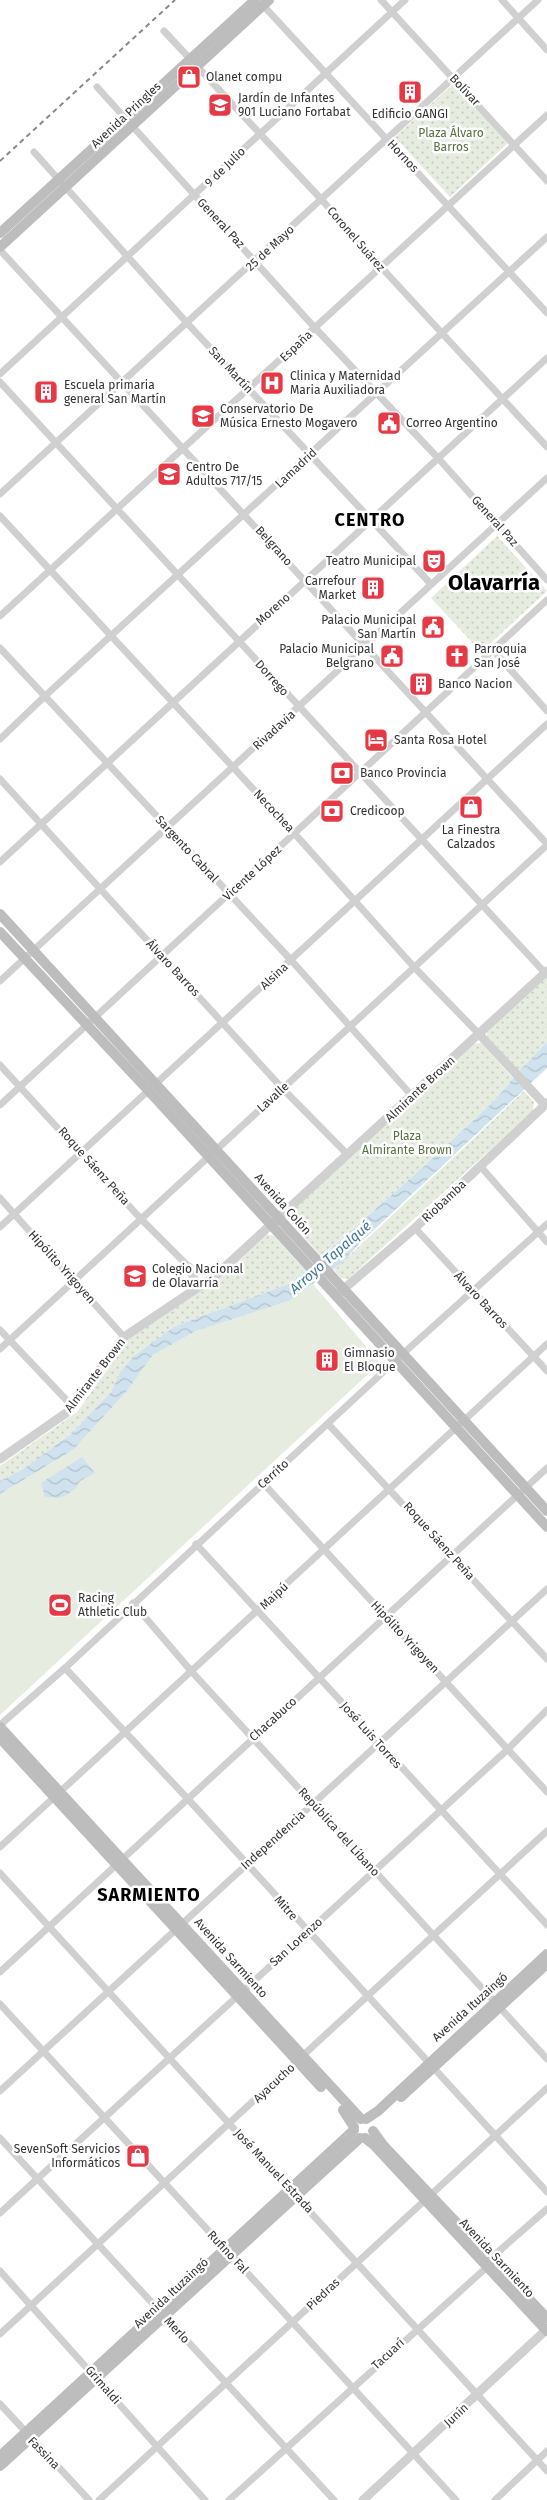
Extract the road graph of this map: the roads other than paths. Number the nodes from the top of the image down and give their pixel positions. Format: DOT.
graph roads {
  1 [pos="381,0"];
  2 [pos="405,0"];
  3 [pos="502,0"];
  4 [pos="538,0"];
  5 [pos="261,1"];
  6 [pos="392,12"];
  7 [pos="518,18"];
  8 [pos="164,31"];
  9 [pos="547,50"];
  10 [pos="193,63"];
  11 [pos="326,75"];
  12 [pos="453,78"];
  13 [pos="97,87"];
  14 [pos="547,115"];
  15 [pos="129,122"];
  16 [pos="260,134"];
  17 [pos="387,140"];
  18 [pos="514,145"];
  19 [pos="34,152"];
  20 [pos="547,182"];
  21 [pos="63,183"];
  22 [pos="195,195"];
  23 [pos="322,200"];
  24 [pos="447,206"];
  25 [pos="0,234"];
  26 [pos="547,237"];
  27 [pos="0,249"];
  28 [pos="128,258"];
  29 [pos="256,261"];
  30 [pos="380,266"];
  31 [pos="508,272"];
  32 [pos="547,313"];
  33 [pos="61,318"];
  34 [pos="188,324"];
  35 [pos="315,328"];
  36 [pos="442,333"];
  37 [pos="547,358"];
  38 [pos="0,374"];
  39 [pos="0,382"];
  40 [pos="122,382"];
  41 [pos="249,389"];
  42 [pos="376,393"];
  43 [pos="504,398"];
  44 [pos="55,443"];
  45 [pos="547,447"];
  46 [pos="185,449"];
  47 [pos="311,454"];
  48 [pos="438,458"];
  49 [pos="547,478"];
  50 [pos="0,494"];
  51 [pos="118,510"];
  52 [pos="246,514"];
  53 [pos="0,516"];
  54 [pos="372,519"];
  55 [pos="497,524"];
  56 [pos="49,570"];
  57 [pos="178,574"];
  58 [pos="547,580"];
  59 [pos="305,581"];
  60 [pos="431,584"];
  61 [pos="547,600"];
  62 [pos="0,616"];
  63 [pos="111,636"];
  64 [pos="238,641"];
  65 [pos="365,647"];
  66 [pos="0,648"];
  67 [pos="493,650"];
  68 [pos="45,696"];
  69 [pos="172,702"];
  70 [pos="299,707"];
  71 [pos="547,711"];
  72 [pos="426,712"];
  73 [pos="547,724"];
  74 [pos="0,740"];
  75 [pos="106,763"];
  76 [pos="233,768"];
  77 [pos="360,775"];
  78 [pos="0,779"];
  79 [pos="488,780"];
  80 [pos="40,825"];
  81 [pos="167,828"];
  82 [pos="294,833"];
  83 [pos="421,840"];
  84 [pos="547,844"];
  85 [pos="0,862"];
  86 [pos="100,889"];
  87 [pos="229,894"];
  88 [pos="354,900"];
  89 [pos="480,906"];
  90 [pos="0,914"];
  91 [pos="0,932"];
  92 [pos="33,951"];
  93 [pos="161,956"];
  94 [pos="25,959"];
  95 [pos="291,960"];
  96 [pos="414,967"];
  97 [pos="546,972"];
  98 [pos="0,982"];
  99 [pos="96,1018"];
  100 [pos="224,1022"];
  101 [pos="87,1025"];
  102 [pos="349,1027"];
  103 [pos="479,1034"];
  104 [pos="0,1064"];
  105 [pos="20,1086"];
  106 [pos="152,1086"];
  107 [pos="282,1088"];
  108 [pos="412,1096"];
  109 [pos="0,1105"];
  110 [pos="546,1105"];
  111 [pos="82,1152"];
  112 [pos="212,1153"];
  113 [pos="348,1155"];
  114 [pos="481,1167"];
  115 [pos="0,1198"];
  116 [pos="14,1214"];
  117 [pos="141,1219"];
  118 [pos="276,1222"];
  119 [pos="547,1224"];
  120 [pos="0,1227"];
  121 [pos="415,1228"];
  122 [pos="538,1233"];
  123 [pos="547,1242"];
  124 [pos="189,1267"];
  125 [pos="222,1268"];
  126 [pos="74,1280"];
  127 [pos="337,1288"];
  128 [pos="474,1292"];
  129 [pos="179,1300"];
  130 [pos="0,1330"];
  131 [pos="124,1337"];
  132 [pos="10,1341"];
  133 [pos="547,1344"];
  134 [pos="0,1349"];
  135 [pos="404,1354"];
  136 [pos="534,1357"];
  137 [pos="396,1360"];
  138 [pos="547,1371"];
  139 [pos="73,1407"];
  140 [pos="466,1420"];
  141 [pos="329,1424"];
  142 [pos="458,1428"];
  143 [pos="0,1459"];
  144 [pos="547,1468"];
  145 [pos="263,1483"];
  146 [pos="392,1489"];
  147 [pos="522,1491"];
  148 [pos="547,1511"];
  149 [pos="547,1526"];
  150 [pos="196,1544"];
  151 [pos="324,1550"];
  152 [pos="452,1555"];
  153 [pos="547,1589"];
  154 [pos="133,1603"];
  155 [pos="259,1611"];
  156 [pos="386,1617"];
  157 [pos="512,1621"];
  158 [pos="547,1659"];
  159 [pos="65,1668"];
  160 [pos="192,1672"];
  161 [pos="320,1677"];
  162 [pos="445,1681"];
  163 [pos="547,1710"];
  164 [pos="0,1726"];
  165 [pos="126,1733"];
  166 [pos="0,1738"];
  167 [pos="254,1738"];
  168 [pos="377,1742"];
  169 [pos="508,1749"];
  170 [pos="547,1792"];
  171 [pos="57,1795"];
  172 [pos="187,1798"];
  173 [pos="313,1803"];
  174 [pos="441,1809"];
  175 [pos="547,1831"];
  176 [pos="0,1847"];
  177 [pos="119,1861"];
  178 [pos="246,1864"];
  179 [pos="375,1871"];
  180 [pos="0,1873"];
  181 [pos="500,1875"];
  182 [pos="547,1925"];
  183 [pos="49,1926"];
  184 [pos="179,1927"];
  185 [pos="308,1932"];
  186 [pos="433,1935"];
  187 [pos="547,1954"];
  188 [pos="547,1964"];
  189 [pos="0,1972"];
  190 [pos="108,1991"];
  191 [pos="239,1992"];
  192 [pos="368,1995"];
  193 [pos="0,2004"];
  194 [pos="498,2004"];
  195 [pos="43,2052"];
  196 [pos="169,2057"];
  197 [pos="300,2059"];
  198 [pos="547,2060"];
  199 [pos="431,2065"];
  200 [pos="547,2088"];
  201 [pos="0,2091"];
  202 [pos="105,2117"];
  203 [pos="230,2124"];
  204 [pos="360,2129"];
  205 [pos="373,2129"];
  206 [pos="495,2136"];
  207 [pos="0,2138"];
  208 [pos="37,2179"];
  209 [pos="164,2184"];
  210 [pos="294,2192"];
  211 [pos="547,2192"];
  212 [pos="429,2196"];
  213 [pos="547,2210"];
  214 [pos="0,2213"];
  215 [pos="97,2244"];
  216 [pos="228,2252"];
  217 [pos="358,2262"];
  218 [pos="488,2262"];
  219 [pos="0,2271"];
  220 [pos="32,2305"];
  221 [pos="161,2314"];
  222 [pos="547,2318"];
  223 [pos="293,2323"];
  224 [pos="418,2327"];
  225 [pos="547,2330"];
  226 [pos="0,2334"];
  227 [pos="94,2375"];
  228 [pos="226,2383"];
  229 [pos="352,2388"];
  230 [pos="478,2394"];
  231 [pos="0,2404"];
  232 [pos="27,2435"];
  233 [pos="157,2447"];
  234 [pos="286,2449"];
  235 [pos="547,2451"];
  236 [pos="414,2454"];
  237 [pos="0,2456"];
  238 [pos="537,2460"];
  239 [pos="0,2466"];
  240 [pos="547,2471"];
  241 [pos="89,2500"];
  242 [pos="99,2500"];
  243 [pos="206,2500"];
  244 [pos="229,2500"];
  245 [pos="334,2500"];
  246 [pos="363,2500"];
  247 [pos="456,2500"];
  248 [pos="495,2500"];
  1 -- 6 [label="street, Bolívar"];
  2 -- 6 [label="street, 9 de Julio"];
  3 -- 7 [label="street"];
  4 -- 7 [label="street, 25 de Mayo"];
  5 -- 10 [label="main road, Avenida Pringles"];
  5 -- 11 [label="street, Hornos"];
  6 -- 11 [label="street, 9 de Julio"];
  6 -- 12 [label="street, Bolívar"];
  7 -- 9 [label="street"];
  7 -- 12 [label="street, 25 de Mayo"];
  8 -- 10 [label="street, Coronel Suárez"];
  10 -- 15 [label="main road, Avenida Pringles"];
  10 -- 16 [label="street, Coronel Suárez"];
  11 -- 16 [label="street, 9 de Julio"];
  11 -- 17 [label="street, Hornos"];
  12 -- 17 [label="street, 25 de Mayo"];
  12 -- 18 [label="street, Bolívar"];
  13 -- 15 [label="street, General Paz"];
  14 -- 18 [label="street, España"];
  15 -- 21 [label="main road, Avenida Pringles"];
  15 -- 22 [label="street, General Paz"];
  16 -- 22 [label="street, 9 de Julio"];
  16 -- 23 [label="street, Coronel Suárez"];
  17 -- 23 [label="street, 25 de Mayo"];
  17 -- 24 [label="street, Hornos"];
  18 -- 20 [label="street, Bolívar"];
  18 -- 24 [label="street, España"];
  19 -- 21 [label="street, San Martín"];
  21 -- 25 [label="main road, Avenida Pringles"];
  21 -- 27 [label="main road, Avenida Pringles"];
  21 -- 28 [label="street, San Martín"];
  22 -- 28 [label="street, 9 de Julio"];
  22 -- 29 [label="street, General Paz"];
  23 -- 29 [label="street, 25 de Mayo"];
  23 -- 30 [label="street, Coronel Suárez"];
  24 -- 30 [label="street, España"];
  24 -- 31 [label="street, Hornos"];
  26 -- 31 [label="street, Lamadrid"];
  27 -- 33 [label="street, Belgrano"];
  28 -- 33 [label="street, 9 de Julio"];
  28 -- 34 [label="street, San Martín"];
  29 -- 34 [label="street, 25 de Mayo"];
  29 -- 35 [label="street, General Paz"];
  30 -- 35 [label="street, España"];
  30 -- 36 [label="street, Coronel Suárez"];
  31 -- 32 [label="street, Hornos"];
  31 -- 36 [label="street, Lamadrid"];
  33 -- 38 [label="street, 9 de Julio"];
  33 -- 40 [label="street, Belgrano"];
  34 -- 40 [label="street, 25 de Mayo"];
  34 -- 41 [label="street, San Martín"];
  35 -- 41 [label="street, España"];
  35 -- 42 [label="street, General Paz"];
  36 -- 42 [label="street, Lamadrid"];
  36 -- 43 [label="street, Coronel Suárez"];
  37 -- 43 [label="street, Moreno"];
  39 -- 44 [label="street, Dorrego"];
  40 -- 44 [label="street, 25 de Mayo"];
  40 -- 46 [label="street, Belgrano"];
  41 -- 46 [label="street, España"];
  41 -- 47 [label="street, San Martín"];
  42 -- 47 [label="street, Lamadrid"];
  42 -- 48 [label="street, General Paz"];
  43 -- 45 [label="street, Coronel Suárez"];
  43 -- 48 [label="street, Moreno"];
  44 -- 50 [label="street, 25 de Mayo"];
  44 -- 51 [label="street, Dorrego"];
  46 -- 51 [label="street, España"];
  46 -- 52 [label="street, Belgrano"];
  47 -- 52 [label="street, Lamadrid"];
  47 -- 54 [label="street, San Martín"];
  48 -- 54 [label="street, Moreno"];
  48 -- 55 [label="street, General Paz"];
  49 -- 55 [label="street, Rivadavia"];
  51 -- 56 [label="street, España"];
  51 -- 57 [label="street, Dorrego"];
  52 -- 57 [label="street, Lamadrid"];
  52 -- 59 [label="street, Belgrano"];
  53 -- 56 [label="street, Necochea"];
  54 -- 59 [label="street, Moreno"];
  54 -- 60 [label="street, San Martín"];
  55 -- 58 [label="street, General Paz"];
  55 -- 60 [label="street, Rivadavia"];
  56 -- 62 [label="street, España"];
  56 -- 63 [label="street, Necochea"];
  57 -- 63 [label="street, Lamadrid"];
  57 -- 64 [label="street, Dorrego"];
  59 -- 64 [label="street, Moreno"];
  59 -- 65 [label="street, Belgrano"];
  60 -- 65 [label="street, Rivadavia"];
  61 -- 67 [label="street, Vicente López"];
  63 -- 68 [label="street, Lamadrid"];
  63 -- 69 [label="street, Necochea"];
  64 -- 69 [label="street, Moreno"];
  64 -- 70 [label="street, Dorrego"];
  65 -- 70 [label="street, Rivadavia"];
  65 -- 72 [label="street, Belgrano"];
  66 -- 68 [label="street, Sargento Cabral"];
  67 -- 71 [label="street"];
  67 -- 72 [label="street, Vicente López"];
  68 -- 74 [label="street, Lamadrid"];
  68 -- 75 [label="street, Sargento Cabral"];
  69 -- 75 [label="street, Moreno"];
  69 -- 76 [label="street, Necochea"];
  70 -- 76 [label="street, Rivadavia"];
  70 -- 77 [label="street, Dorrego"];
  72 -- 77 [label="street, Vicente López"];
  72 -- 79 [label="street, Belgrano"];
  73 -- 79 [label="street, Alsina"];
  75 -- 80 [label="street, Moreno"];
  75 -- 81 [label="street, Sargento Cabral"];
  76 -- 81 [label="street, Rivadavia"];
  76 -- 82 [label="street, Necochea"];
  77 -- 82 [label="street, Vicente López"];
  77 -- 83 [label="street, Dorrego"];
  78 -- 80 [label="street, Álvaro Barros"];
  79 -- 83 [label="street, Alsina"];
  79 -- 84 [label="street, Belgrano"];
  80 -- 85 [label="street, Moreno"];
  80 -- 86 [label="street, Álvaro Barros"];
  81 -- 86 [label="street, Rivadavia"];
  81 -- 87 [label="street, Sargento Cabral"];
  82 -- 87 [label="street, Vicente López"];
  82 -- 88 [label="street, Necochea"];
  83 -- 88 [label="street, Alsina"];
  83 -- 89 [label="street, Dorrego"];
  84 -- 89 [label="street, Lavalle"];
  86 -- 92 [label="street, Rivadavia"];
  86 -- 93 [label="street, Álvaro Barros"];
  87 -- 93 [label="street, Vicente López"];
  87 -- 95 [label="street, Sargento Cabral"];
  88 -- 95 [label="street, Alsina"];
  88 -- 96 [label="street, Necochea"];
  89 -- 96 [label="street, Lavalle"];
  89 -- 97 [label="street, Dorrego"];
  90 -- 92 [label="main road, Avenida Colón"];
  91 -- 94 [label="main road, Avenida Colón"];
  92 -- 94 [label="street, Rivadavia"];
  92 -- 99 [label="main road, Avenida Colón"];
  93 -- 99 [label="street, Vicente López"];
  93 -- 100 [label="street, Álvaro Barros"];
  94 -- 98 [label="street, Rivadavia"];
  94 -- 101 [label="main road, Avenida Colón"];
  95 -- 100 [label="street, Alsina"];
  95 -- 102 [label="street, Sargento Cabral"];
  96 -- 102 [label="street, Lavalle"];
  96 -- 103 [label="street, Necochea"];
  97 -- 103 [label="street, Almirante Brown"];
  99 -- 101 [label="street, Vicente López"];
  99 -- 106 [label="main road, Avenida Colón"];
  100 -- 106 [label="street, Alsina"];
  100 -- 107 [label="street, Álvaro Barros"];
  101 -- 105 [label="street, Vicente López"];
  101 -- 106 [label="main road, Avenida Colón"];
  102 -- 107 [label="street, Lavalle"];
  102 -- 108 [label="street, Sargento Cabral"];
  103 -- 108 [label="street, Almirante Brown"];
  103 -- 110 [label="street, Necochea"];
  104 -- 105 [label="street, Roque Sáenz Peña"];
  105 -- 109 [label="street, Vicente López"];
  105 -- 111 [label="street, Roque Sáenz Peña"];
  106 -- 111 [label="street, Alsina"];
  106 -- 112 [label="main road, Avenida Colón"];
  107 -- 112 [label="street, Lavalle"];
  107 -- 113 [label="street, Álvaro Barros"];
  108 -- 113 [label="street, Almirante Brown"];
  110 -- 114 [label="street, Riobamba"];
  111 -- 116 [label="street, Alsina"];
  111 -- 117 [label="street, Roque Sáenz Peña"];
  112 -- 117 [label="street, Lavalle"];
  112 -- 118 [label="main road, Avenida Colón"];
  113 -- 118 [label="street, Almirante Brown"];
  114 -- 121 [label="street, Riobamba"];
  114 -- 122 [label="street"];
  115 -- 116 [label="street, Hipólito Yrigoyen"];
  116 -- 120 [label="street, Alsina"];
  116 -- 126 [label="street, Hipólito Yrigoyen"];
  117 -- 124 [label="street, Roque Sáenz Peña"];
  117 -- 126 [label="street, Lavalle"];
  118 -- 125 [label="street, Almirante Brown"];
  118 -- 127 [label="main road, Avenida Colón"];
  119 -- 122 [label="street, Cerrito"];
  121 -- 127 [label="street, Riobamba"];
  121 -- 128 [label="street, Álvaro Barros"];
  122 -- 123 [label="street"];
  122 -- 128 [label="street, Cerrito"];
  124 -- 125 [label="street"];
  124 -- 129 [label="street"];
  125 -- 129 [label="street, Almirante Brown"];
  126 -- 131 [label="street, Hipólito Yrigoyen"];
  126 -- 132 [label="street, Lavalle"];
  127 -- 135 [label="main road, Avenida Colón"];
  127 -- 137 [label="main road, Avenida Colón"];
  128 -- 135 [label="street, Cerrito"];
  128 -- 136 [label="street, Álvaro Barros"];
  129 -- 131 [label="street, Almirante Brown"];
  130 -- 132 [label="street"];
  131 -- 139 [label="street, Almirante Brown"];
  132 -- 134 [label="street, Lavalle"];
  132 -- 139 [label="street"];
  133 -- 136 [label="street, Maipú"];
  135 -- 137 [label="street, Cerrito"];
  135 -- 140 [label="main road, Avenida Colón"];
  136 -- 138 [label="street, Álvaro Barros"];
  136 -- 140 [label="street, Maipú"];
  137 -- 141 [label="street, Cerrito"];
  137 -- 142 [label="main road, Avenida Colón"];
  139 -- 143 [label="street, Almirante Brown"];
  140 -- 142 [label="street, Maipú"];
  140 -- 147 [label="main road, Avenida Colón"];
  141 -- 145 [label="street, Cerrito"];
  141 -- 146 [label="street, Roque Sáenz Peña"];
  142 -- 146 [label="street, Maipú"];
  142 -- 147 [label="main road, Avenida Colón"];
  144 -- 147 [label="street, Chacabuco"];
  145 -- 150 [label="street, Cerrito"];
  145 -- 151 [label="street, Hipólito Yrigoyen"];
  146 -- 151 [label="street, Maipú"];
  146 -- 152 [label="street, Roque Sáenz Peña"];
  147 -- 148 [label="main road, Avenida Colón"];
  147 -- 149 [label="main road, Avenida Colón"];
  147 -- 152 [label="street, Chacabuco"];
  150 -- 154 [label="street, Cerrito"];
  150 -- 155 [label="street, José Luis Torres"];
  151 -- 155 [label="street, Maipú"];
  151 -- 156 [label="street, Hipólito Yrigoyen"];
  152 -- 156 [label="street, Chacabuco"];
  152 -- 157 [label="street, Roque Sáenz Peña"];
  153 -- 157 [label="street, Independencia"];
  154 -- 159 [label="street, Cerrito"];
  154 -- 160 [label="street, República del Líbano"];
  155 -- 160 [label="street, Maipú"];
  155 -- 161 [label="street, José Luis Torres"];
  156 -- 161 [label="street, Chacabuco"];
  156 -- 162 [label="street, Hipólito Yrigoyen"];
  157 -- 158 [label="street, Roque Sáenz Peña"];
  157 -- 162 [label="street, Independencia"];
  159 -- 164 [label="street, Cerrito"];
  159 -- 165 [label="street, Mitre"];
  160 -- 165 [label="street, Maipú"];
  160 -- 167 [label="street, República del Líbano"];
  161 -- 167 [label="street, Chacabuco"];
  161 -- 168 [label="street, José Luis Torres"];
  162 -- 168 [label="street, Independencia"];
  162 -- 169 [label="street, Hipólito Yrigoyen"];
  163 -- 169 [label="street, San Lorenzo"];
  164 -- 171 [label="main road, Avenida Sarmiento"];
  165 -- 171 [label="street, Maipú"];
  165 -- 172 [label="street, Mitre"];
  166 -- 171 [label="main road, Avenida Sarmiento"];
  167 -- 172 [label="street, Chacabuco"];
  167 -- 173 [label="street, República del Líbano"];
  168 -- 173 [label="street, Independencia"];
  168 -- 174 [label="street, José Luis Torres"];
  169 -- 170 [label="street, Hipólito Yrigoyen"];
  169 -- 174 [label="street, San Lorenzo"];
  171 -- 176 [label="street, Maipú"];
  171 -- 177 [label="main road, Avenida Sarmiento"];
  172 -- 177 [label="street, Chacabuco"];
  172 -- 178 [label="street, Mitre"];
  173 -- 178 [label="street, Independencia"];
  173 -- 179 [label="street, República del Líbano"];
  174 -- 179 [label="street, San Lorenzo"];
  174 -- 181 [label="street, José Luis Torres"];
  175 -- 181 [label="street, Ayacucho"];
  177 -- 183 [label="street, Chacabuco"];
  177 -- 184 [label="main road, Avenida Sarmiento"];
  178 -- 184 [label="street, Independencia"];
  178 -- 185 [label="street, Mitre"];
  179 -- 185 [label="street, San Lorenzo"];
  179 -- 186 [label="street, República del Líbano"];
  180 -- 183 [label="street, José Manuel Estrada"];
  181 -- 182 [label="street, José Luis Torres"];
  181 -- 186 [label="street, Ayacucho"];
  183 -- 189 [label="street, Chacabuco"];
  183 -- 190 [label="street, José Manuel Estrada"];
  184 -- 190 [label="street, Independencia"];
  184 -- 191 [label="main road, Avenida Sarmiento"];
  185 -- 191 [label="street, San Lorenzo"];
  185 -- 192 [label="street, Mitre"];
  186 -- 192 [label="street, Ayacucho"];
  186 -- 194 [label="street, República del Líbano"];
  187 -- 194 [label="main road, Avenida Ituzaingó"];
  188 -- 194 [label="main road, Avenida Ituzaingó"];
  190 -- 195 [label="street, Independencia"];
  190 -- 196 [label="street, José Manuel Estrada"];
  191 -- 196 [label="street, San Lorenzo"];
  191 -- 197 [label="main road, Avenida Sarmiento"];
  192 -- 197 [label="street, Ayacucho"];
  192 -- 199 [label="street, Mitre"];
  193 -- 195 [label="street, Rufino Fal"];
  194 -- 198 [label="street, República del Líbano"];
  194 -- 199 [label="main road, Avenida Ituzaingó"];
  195 -- 201 [label="street, Independencia"];
  195 -- 202 [label="street, Rufino Fal"];
  196 -- 202 [label="street, San Lorenzo"];
  196 -- 203 [label="street, José Manuel Estrada"];
  197 -- 203 [label="street, Ayacucho"];
  197 -- 204 [label="main road, Avenida Sarmiento"];
  199 -- 204 [label="main road, Avenida Ituzaingó"];
  199 -- 205 [label="main road, Avenida Ituzaingó"];
  199 -- 206 [label="street, Mitre"];
  200 -- 206 [label="street, Piedras"];
  202 -- 208 [label="street, San Lorenzo"];
  202 -- 209 [label="street, Rufino Fal"];
  203 -- 209 [label="street, Ayacucho"];
  203 -- 210 [label="street, José Manuel Estrada"];
  204 -- 205 [label="main road, Avenida Sarmiento"];
  204 -- 210 [label="main road, Avenida Ituzaingó"];
  204 -- 212 [label="main road, Avenida Sarmiento"];
  205 -- 212 [label="main road, Avenida Sarmiento"];
  206 -- 211 [label="street, Mitre"];
  206 -- 212 [label="street, Piedras"];
  207 -- 208 [label="street, Merlo"];
  208 -- 214 [label="street, San Lorenzo"];
  208 -- 215 [label="street, Merlo"];
  209 -- 215 [label="street, Ayacucho"];
  209 -- 216 [label="street, Rufino Fal"];
  210 -- 216 [label="main road, Avenida Ituzaingó"];
  210 -- 217 [label="street, José Manuel Estrada"];
  212 -- 217 [label="street, Piedras"];
  212 -- 218 [label="main road, Avenida Sarmiento"];
  213 -- 218 [label="street, Tacuarí"];
  215 -- 220 [label="street, Ayacucho"];
  215 -- 221 [label="street, Merlo"];
  216 -- 221 [label="main road, Avenida Ituzaingó"];
  216 -- 223 [label="street, Rufino Fal"];
  217 -- 223 [label="street, Piedras"];
  217 -- 224 [label="street, José Manuel Estrada"];
  218 -- 222 [label="main road, Avenida Sarmiento"];
  218 -- 224 [label="street, Tacuarí"];
  218 -- 225 [label="main road, Avenida Sarmiento"];
  219 -- 220 [label="street, Grimaldi"];
  220 -- 226 [label="street, Ayacucho"];
  220 -- 227 [label="street, Grimaldi"];
  221 -- 227 [label="main road, Avenida Ituzaingó"];
  221 -- 228 [label="street, Merlo"];
  223 -- 228 [label="street, Piedras"];
  223 -- 229 [label="street, Rufino Fal"];
  224 -- 229 [label="street, Tacuarí"];
  224 -- 230 [label="street, José Manuel Estrada"];
  225 -- 230 [label="street, Junín"];
  227 -- 232 [label="main road, Avenida Ituzaingó"];
  227 -- 233 [label="street, Grimaldi"];
  228 -- 233 [label="street, Piedras"];
  228 -- 234 [label="street, Merlo"];
  229 -- 234 [label="street, Tacuarí"];
  229 -- 236 [label="street, Rufino Fal"];
  230 -- 236 [label="street, Junín"];
  230 -- 238 [label="street, José Manuel Estrada"];
  231 -- 232 [label="street, Fassina"];
  232 -- 237 [label="main road, Avenida Ituzaingó"];
  232 -- 239 [label="main road, Avenida Ituzaingó"];
  232 -- 241 [label="street, Fassina"];
  233 -- 242 [label="street, Piedras"];
  233 -- 243 [label="street, Grimaldi"];
  234 -- 244 [label="street, Tacuarí"];
  234 -- 245 [label="street, Merlo"];
  235 -- 238 [label="street"];
  236 -- 246 [label="street, Junín"];
  236 -- 247 [label="street, Rufino Fal"];
  238 -- 240 [label="street, José Manuel Estrada"];
  238 -- 248 [label="street"];
}
